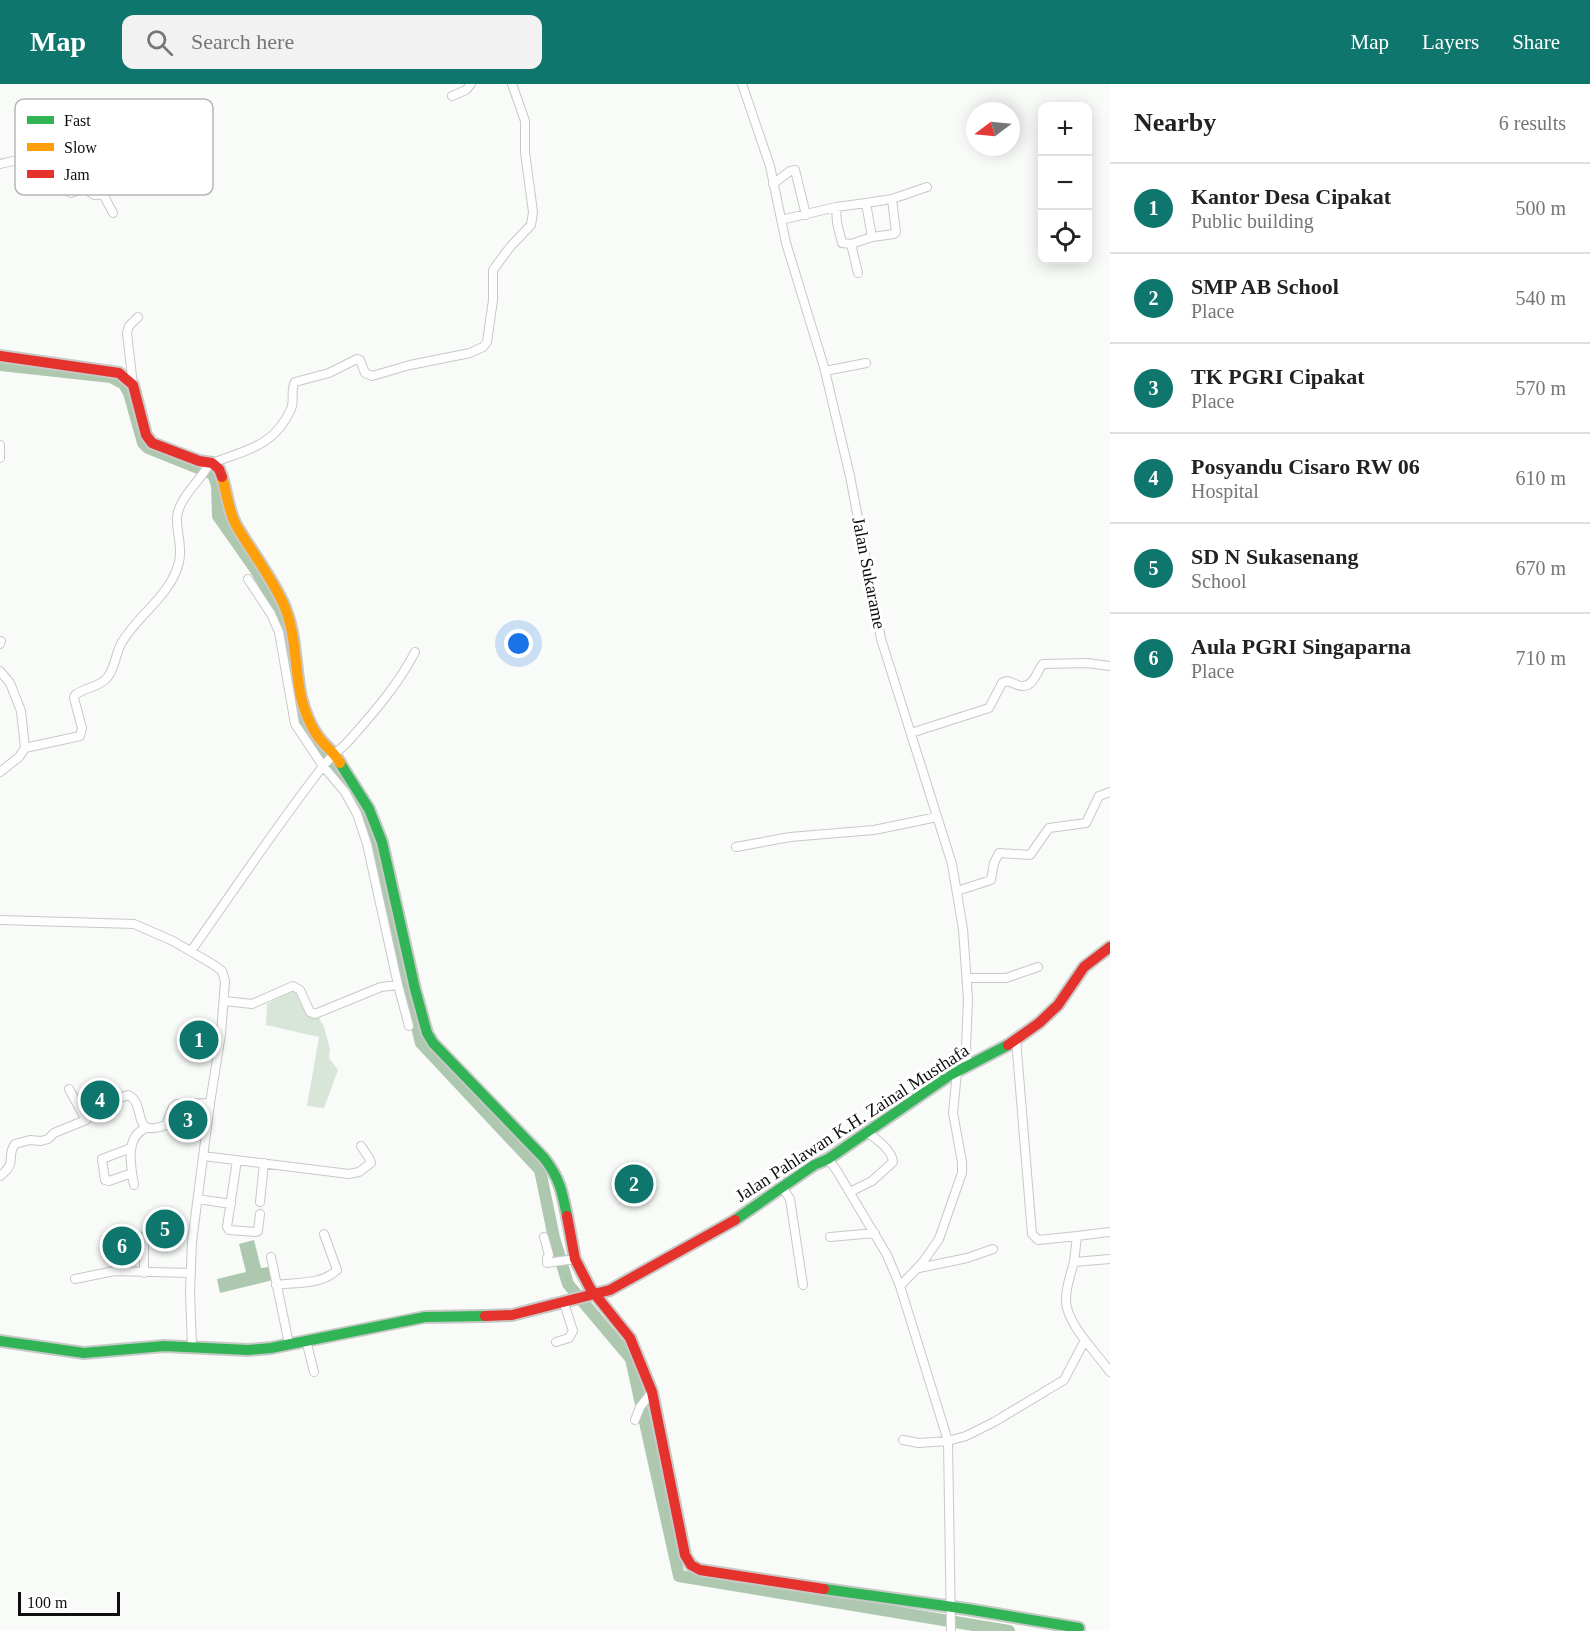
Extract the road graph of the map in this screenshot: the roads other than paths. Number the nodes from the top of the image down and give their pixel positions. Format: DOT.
graph roads {
  1 [pos="471,84"];
  2 [pos="512,84"];
  3 [pos="742,84"];
  4 [pos="452,96"];
  5 [pos="15,162"];
  6 [pos="0,164"];
  7 [pos="774,184"];
  8 [pos="927,188"];
  9 [pos="104,195"];
  10 [pos="892,199"];
  11 [pos="866,203"];
  12 [pos="836,207"];
  13 [pos="113,213"];
  14 [pos="806,215"];
  15 [pos="781,220"];
  16 [pos="872,237"];
  17 [pos="851,244"];
  18 [pos="858,273"];
  19 [pos="138,317"];
  20 [pos="0,356"];
  21 [pos="866,363"];
  22 [pos="825,371"];
  23 [pos="133,385"];
  24 [pos="0,445"];
  25 [pos="0,458"];
  26 [pos="208,468"];
  27 [pos="248,579"];
  28 [pos="416,652"];
  29 [pos="1110,666"];
  30 [pos="0,671"];
  31 [pos="911,733"];
  32 [pos="25,748"];
  33 [pos="333,755"];
  34 [pos="325,765"];
  35 [pos="0,772"];
  36 [pos="1110,792"];
  37 [pos="937,817"];
  38 [pos="736,847"];
  39 [pos="957,891"];
  40 [pos="0,920"];
  41 [pos="1110,947"];
  42 [pos="191,951"];
  43 [pos="1038,966"];
  44 [pos="967,978"];
  45 [pos="406,990"];
  46 [pos="224,1001"];
  47 [pos="409,1026"];
  48 [pos="1016,1039"];
  49 [pos="968,1066"];
  50 [pos="957,1072"];
  51 [pos="69,1089"];
  52 [pos="210,1102"];
  53 [pos="86,1120"];
  54 [pos="146,1128"];
  55 [pos="866,1131"];
  56 [pos="360,1146"];
  57 [pos="131,1148"];
  58 [pos="203,1156"];
  59 [pos="828,1159"];
  60 [pos="237,1160"];
  61 [pos="264,1163"];
  62 [pos="132,1173"];
  63 [pos="0,1176"];
  64 [pos="134,1185"];
  65 [pos="782,1187"];
  66 [pos="850,1192"];
  67 [pos="198,1198"];
  68 [pos="260,1202"];
  69 [pos="231,1204"];
  70 [pos="260,1214"];
  71 [pos="1110,1232"];
  72 [pos="875,1233"];
  73 [pos="324,1234"];
  74 [pos="1077,1236"];
  75 [pos="144,1237"];
  76 [pos="544,1237"];
  77 [pos="830,1237"];
  78 [pos="993,1249"];
  79 [pos="271,1257"];
  80 [pos="1110,1259"];
  81 [pos="571,1260"];
  82 [pos="1074,1262"];
  83 [pos="917,1268"];
  84 [pos="144,1273"];
  85 [pos="191,1273"];
  86 [pos="75,1279"];
  87 [pos="276,1284"];
  88 [pos="803,1285"];
  89 [pos="900,1286"];
  90 [pos="592,1295"];
  91 [pos="567,1302"];
  92 [pos="306,1340"];
  93 [pos="1085,1340"];
  94 [pos="0,1341"];
  95 [pos="556,1342"];
  96 [pos="289,1344"];
  97 [pos="192,1346"];
  98 [pos="314,1372"];
  99 [pos="1110,1372"];
  100 [pos="650,1395"];
  101 [pos="635,1420"];
  102 [pos="903,1440"];
  103 [pos="948,1441"];
  104 [pos="950,1609"];
  105 [pos="1079,1628"];
  106 [pos="951,1630"];
  1 -- 4 [label="street"];
  2 -- 26 [label="street"];
  3 -- 7 [label="street, Jalan Sukarame"];
  5 -- 6 [label="street"];
  7 -- 14 [label="street"];
  7 -- 15 [label="street, Jalan Sukarame"];
  8 -- 10 [label="street"];
  9 -- 13 [label="street"];
  10 -- 11 [label="street"];
  10 -- 16 [label="street"];
  11 -- 12 [label="street"];
  11 -- 16 [label="street"];
  12 -- 14 [label="street"];
  12 -- 17 [label="street"];
  14 -- 15 [label="street"];
  15 -- 22 [label="street, Jalan Sukarame"];
  16 -- 17 [label="street"];
  17 -- 18 [label="street"];
  19 -- 23 [label="street"];
  20 -- 23 [label="street"];
  21 -- 22 [label="street"];
  22 -- 31 [label="street, Jalan Sukarame"];
  23 -- 26 [label="street"];
  24 -- 25 [label="street"];
  26 -- 32 [label="street"];
  26 -- 33 [label="street"];
  27 -- 34 [label="street"];
  28 -- 33 [label="street"];
  29 -- 31 [label="street"];
  30 -- 32 [label="street"];
  31 -- 37 [label="street, Jalan Sukarame"];
  32 -- 35 [label="street"];
  33 -- 34 [label="street"];
  33 -- 45 [label="street"];
  34 -- 42 [label="street"];
  34 -- 45 [label="street"];
  36 -- 39 [label="street"];
  37 -- 38 [label="street"];
  37 -- 39 [label="street, Jalan Sukarame"];
  39 -- 44 [label="street, Jalan Sukarame"];
  40 -- 42 [label="street"];
  41 -- 48 [label="street, Jalan Pahlawan K.H. Zainal Musthafa"];
  42 -- 46 [label="street"];
  43 -- 44 [label="street"];
  44 -- 49 [label="street, Jalan Sukarame"];
  45 -- 46 [label="street"];
  45 -- 47 [label="street"];
  45 -- 81 [label="street"];
  46 -- 52 [label="street"];
  48 -- 49 [label="street, Jalan Pahlawan K.H. Zainal Musthafa"];
  48 -- 74 [label="street"];
  49 -- 50 [label="street, Jalan Pahlawan K.H. Zainal Musthafa"];
  50 -- 55 [label="street, Jalan Pahlawan K.H. Zainal Musthafa"];
  50 -- 83 [label="street"];
  51 -- 53 [label="street"];
  52 -- 54 [label="street"];
  52 -- 58 [label="street"];
  53 -- 54 [label="street"];
  53 -- 63 [label="street"];
  54 -- 57 [label="street"];
  55 -- 59 [label="street, Jalan Pahlawan K.H. Zainal Musthafa"];
  55 -- 66 [label="street"];
  56 -- 61 [label="street"];
  57 -- 62 [label="street"];
  57 -- 62 [label="street"];
  58 -- 60 [label="street"];
  58 -- 67 [label="street"];
  59 -- 65 [label="street, Jalan Pahlawan K.H. Zainal Musthafa"];
  59 -- 66 [label="street"];
  60 -- 61 [label="street"];
  60 -- 69 [label="street"];
  61 -- 68 [label="street"];
  62 -- 64 [label="street"];
  65 -- 88 [label="street"];
  65 -- 90 [label="street, Jalan Pahlawan K.H. Zainal Musthafa"];
  66 -- 72 [label="street"];
  67 -- 69 [label="street"];
  67 -- 85 [label="street"];
  69 -- 70 [label="street"];
  71 -- 74 [label="street"];
  72 -- 77 [label="street"];
  72 -- 89 [label="street"];
  73 -- 87 [label="street"];
  74 -- 82 [label="street"];
  75 -- 84 [label="street"];
  76 -- 81 [label="street"];
  78 -- 83 [label="street"];
  79 -- 87 [label="street"];
  80 -- 82 [label="street"];
  81 -- 90 [label="street"];
  82 -- 93 [label="street"];
  83 -- 89 [label="street"];
  84 -- 85 [label="street"];
  84 -- 86 [label="street"];
  85 -- 97 [label="street"];
  87 -- 96 [label="street"];
  89 -- 103 [label="street"];
  90 -- 91 [label="street, Jalan Pahlawan K.H. Zainal Musthafa"];
  90 -- 100 [label="street"];
  91 -- 92 [label="street, Jalan Pahlawan K.H. Zainal Musthafa"];
  91 -- 95 [label="street"];
  92 -- 96 [label="street, Jalan Pahlawan K.H. Zainal Musthafa"];
  92 -- 98 [label="street"];
  93 -- 99 [label="street"];
  93 -- 103 [label="street"];
  94 -- 97 [label="street, Jalan Pahlawan K.H. Zainal Musthafa"];
  96 -- 97 [label="street, Jalan Pahlawan K.H. Zainal Musthafa"];
  100 -- 101 [label="street"];
  100 -- 104 [label="street"];
  102 -- 103 [label="street"];
  103 -- 104 [label="street"];
  104 -- 105 [label="street"];
  104 -- 106 [label="street"];
}
